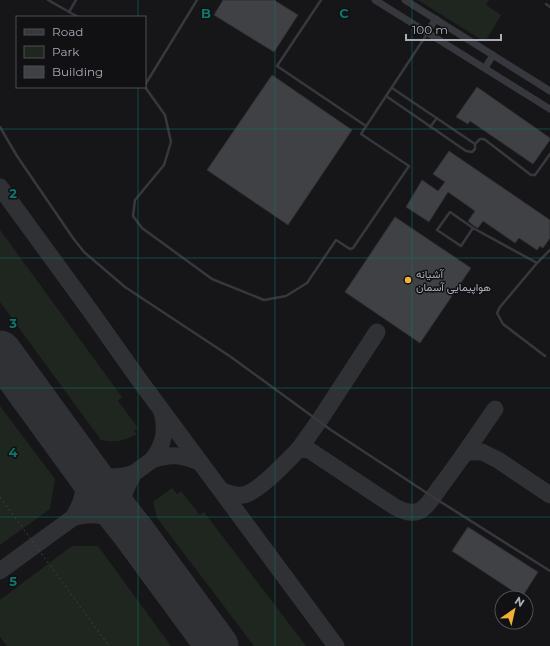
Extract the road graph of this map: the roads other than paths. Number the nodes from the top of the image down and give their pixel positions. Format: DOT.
graph roads {
  1 [pos="48,0"];
  2 [pos="76,0"];
  3 [pos="197,0"];
  4 [pos="321,0"];
  5 [pos="375,0"];
  6 [pos="405,0"];
  7 [pos="546,4"];
  8 [pos="550,7"];
  9 [pos="69,12"];
  10 [pos="76,16"];
  11 [pos="436,20"];
  12 [pos="428,32"];
  13 [pos="493,55"];
  14 [pos="485,68"];
  15 [pos="146,84"];
  16 [pos="146,87"];
  17 [pos="392,88"];
  18 [pos="550,90"];
  19 [pos="386,96"];
  20 [pos="550,109"];
  21 [pos="437,118"];
  22 [pos="366,126"];
  23 [pos="0,127"];
  24 [pos="430,127"];
  25 [pos="475,144"];
  26 [pos="550,154"];
  27 [pos="473,228"];
  28 [pos="550,250"];
  29 [pos="537,263"];
  30 [pos="545,356"];
  31 [pos="550,571"];
  1 -- 9 [label="lane"];
  2 -- 9 [label="lane"];
  3 -- 15 [label="lane"];
  4 -- 22 [label="lane"];
  5 -- 12 [label="street"];
  6 -- 11 [label="street"];
  7 -- 8 [label="lane"];
  9 -- 10 [label="lane"];
  11 -- 12 [label="street"];
  11 -- 13 [label="street"];
  12 -- 14 [label="street"];
  12 -- 17 [label="lane"];
  13 -- 14 [label="street"];
  13 -- 18 [label="street"];
  14 -- 20 [label="street"];
  16 -- 22 [label="lane"];
  17 -- 19 [label="lane"];
  17 -- 21 [label="lane"];
  19 -- 22 [label="lane"];
  19 -- 24 [label="lane"];
  21 -- 24 [label="lane"];
  21 -- 25 [label="lane"];
  23 -- 31 [label="lane"];
  24 -- 25 [label="lane"];
  25 -- 26 [label="lane"];
  27 -- 27 [label="lane"];
  27 -- 29 [label="lane"];
  28 -- 29 [label="lane"];
  29 -- 30 [label="lane"];
}
